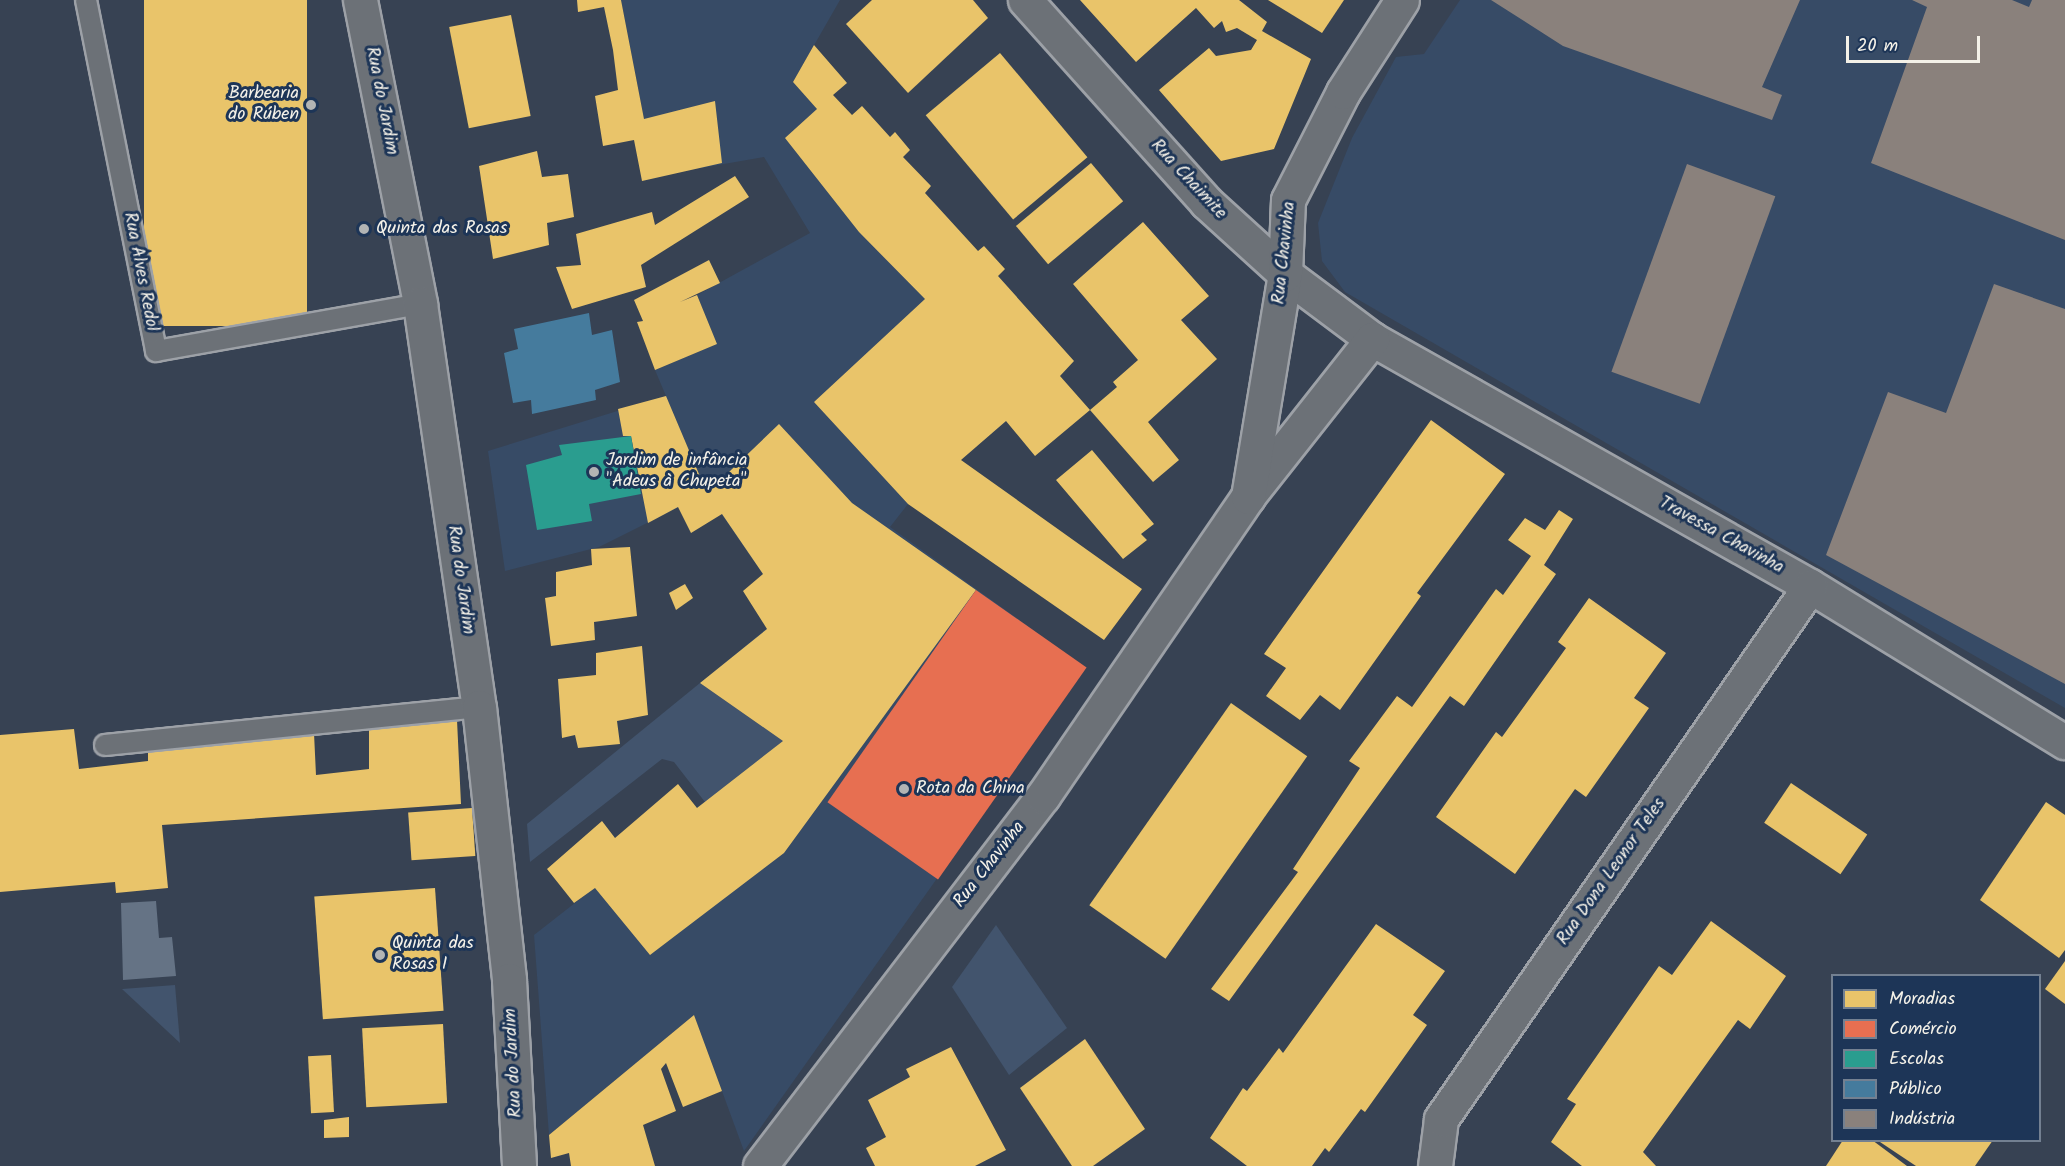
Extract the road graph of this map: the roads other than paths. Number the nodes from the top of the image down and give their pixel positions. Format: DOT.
graph roads {
  1 [pos="86,0"];
  2 [pos="360,0"];
  3 [pos="1025,0"];
  4 [pos="1402,0"];
  5 [pos="1285,274"];
  6 [pos="420,304"];
  7 [pos="1372,339"];
  8 [pos="1248,497"];
  9 [pos="1810,586"];
  10 [pos="479,707"];
  11 [pos="2065,742"];
  12 [pos="105,745"];
  13 [pos="519,1166"];
  14 [pos="760,1166"];
  15 [pos="1436,1166"];
  1 -- 6 [label="lane, Rua Alves Redol"];
  2 -- 6 [label="street, Rua do Jardim"];
  3 -- 5 [label="street, Rua Chaimite"];
  4 -- 5 [label="street, Rua Chavinha"];
  5 -- 7 [label="street, Rua Chaimite"];
  5 -- 8 [label="street, Rua Chavinha"];
  6 -- 10 [label="street, Rua do Jardim"];
  7 -- 8 [label="street, Rua Chavinha"];
  7 -- 9 [label="street, Travessa Chavinha"];
  8 -- 14 [label="street, Rua Chavinha"];
  9 -- 11 [label="street, Travessa Chavinha"];
  9 -- 15 [label="street, Rua Dona Leonor Teles"];
  10 -- 12 [label="lane"];
  10 -- 13 [label="street, Rua do Jardim"];
}
